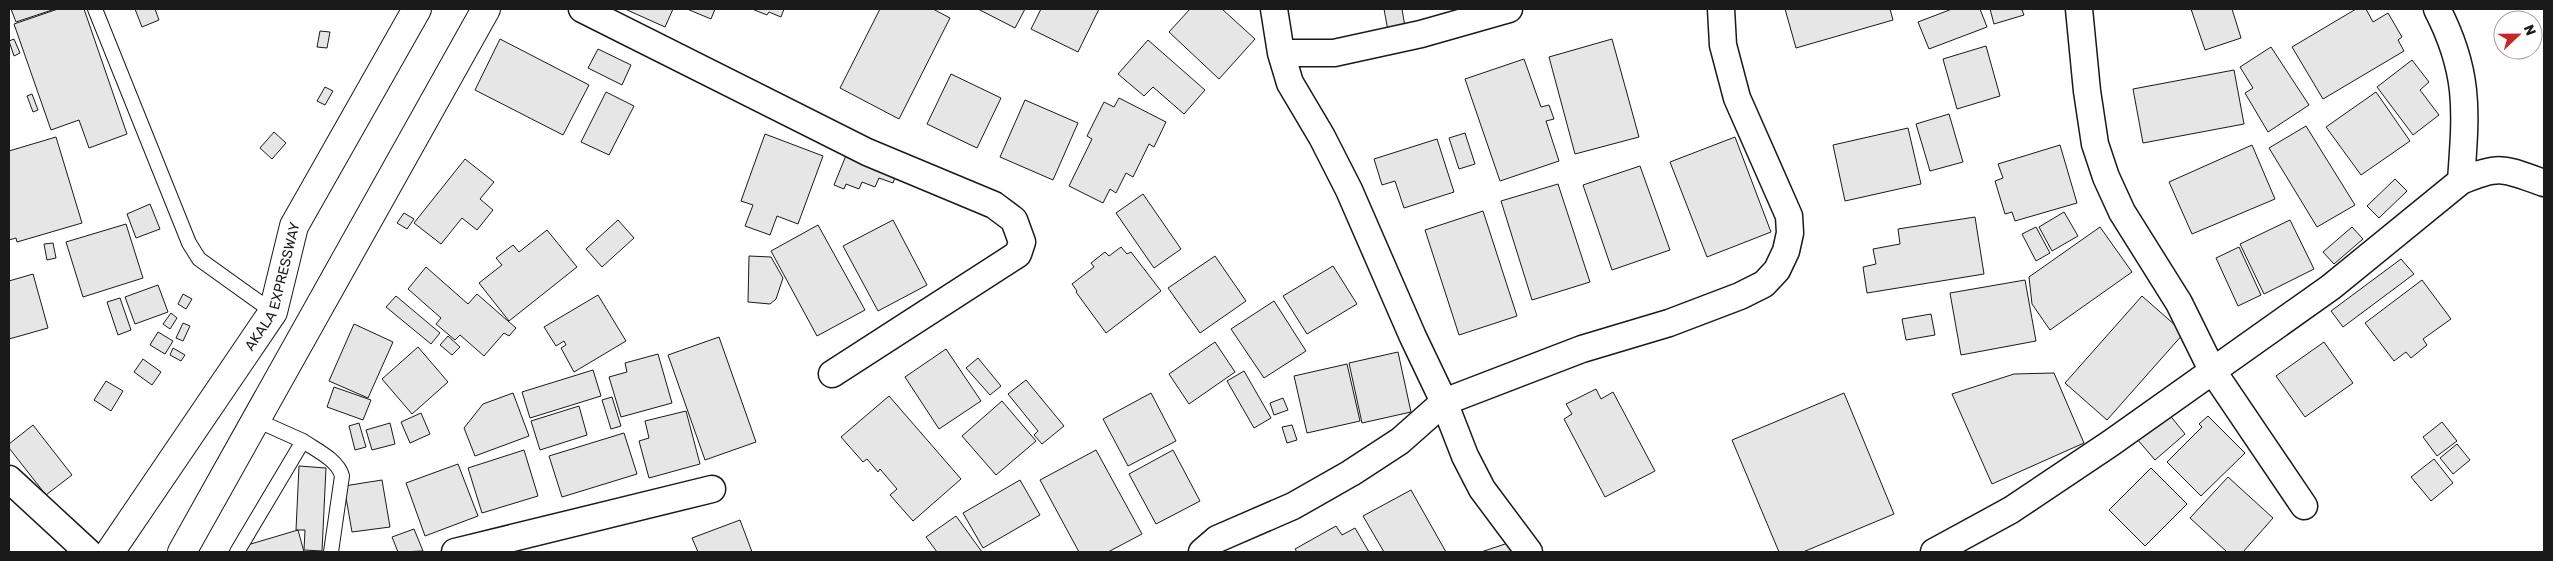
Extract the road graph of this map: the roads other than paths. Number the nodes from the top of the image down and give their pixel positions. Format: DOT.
graph roads {
  1 [pos="95,9"];
  2 [pos="417,9"];
  3 [pos="486,9"];
  4 [pos="582,9"];
  5 [pos="1274,9"];
  6 [pos="1508,9"];
  7 [pos="1721,9"];
  8 [pos="2079,9"];
  9 [pos="2437,9"];
  10 [pos="1281,53"];
  11 [pos="2460,181"];
  12 [pos="2544,183"];
  13 [pos="273,312"];
  14 [pos="2212,370"];
  15 [pos="832,374"];
  16 [pos="1444,402"];
  17 [pos="256,420"];
  18 [pos="303,441"];
  19 [pos="9,479"];
  20 [pos="712,489"];
  21 [pos="2304,506"];
  22 [pos="88,552"];
  23 [pos="110,552"];
  24 [pos="182,552"];
  25 [pos="237,552"];
  26 [pos="331,552"];
  27 [pos="455,552"];
  28 [pos="1202,552"];
  29 [pos="1529,552"];
  30 [pos="1934,552"];
  1 -- 13 [label="lane"];
  2 -- 13 [label="main road, AKALA EXPRESSWAY"];
  3 -- 17 [label="main road"];
  4 -- 15 [label="street"];
  5 -- 10 [label="street"];
  6 -- 10 [label="street"];
  7 -- 16 [label="street"];
  8 -- 14 [label="street"];
  9 -- 11 [label="street"];
  10 -- 16 [label="street"];
  11 -- 12 [label="street"];
  11 -- 14 [label="street"];
  13 -- 23 [label="main road, AKALA EXPRESSWAY"];
  14 -- 21 [label="street"];
  14 -- 30 [label="street"];
  16 -- 28 [label="street"];
  16 -- 29 [label="street"];
  17 -- 18 [label="lane"];
  17 -- 24 [label="main road"];
  18 -- 25 [label="lane"];
  18 -- 26 [label="lane"];
  19 -- 22 [label="street"];
  20 -- 27 [label="street"];
}
